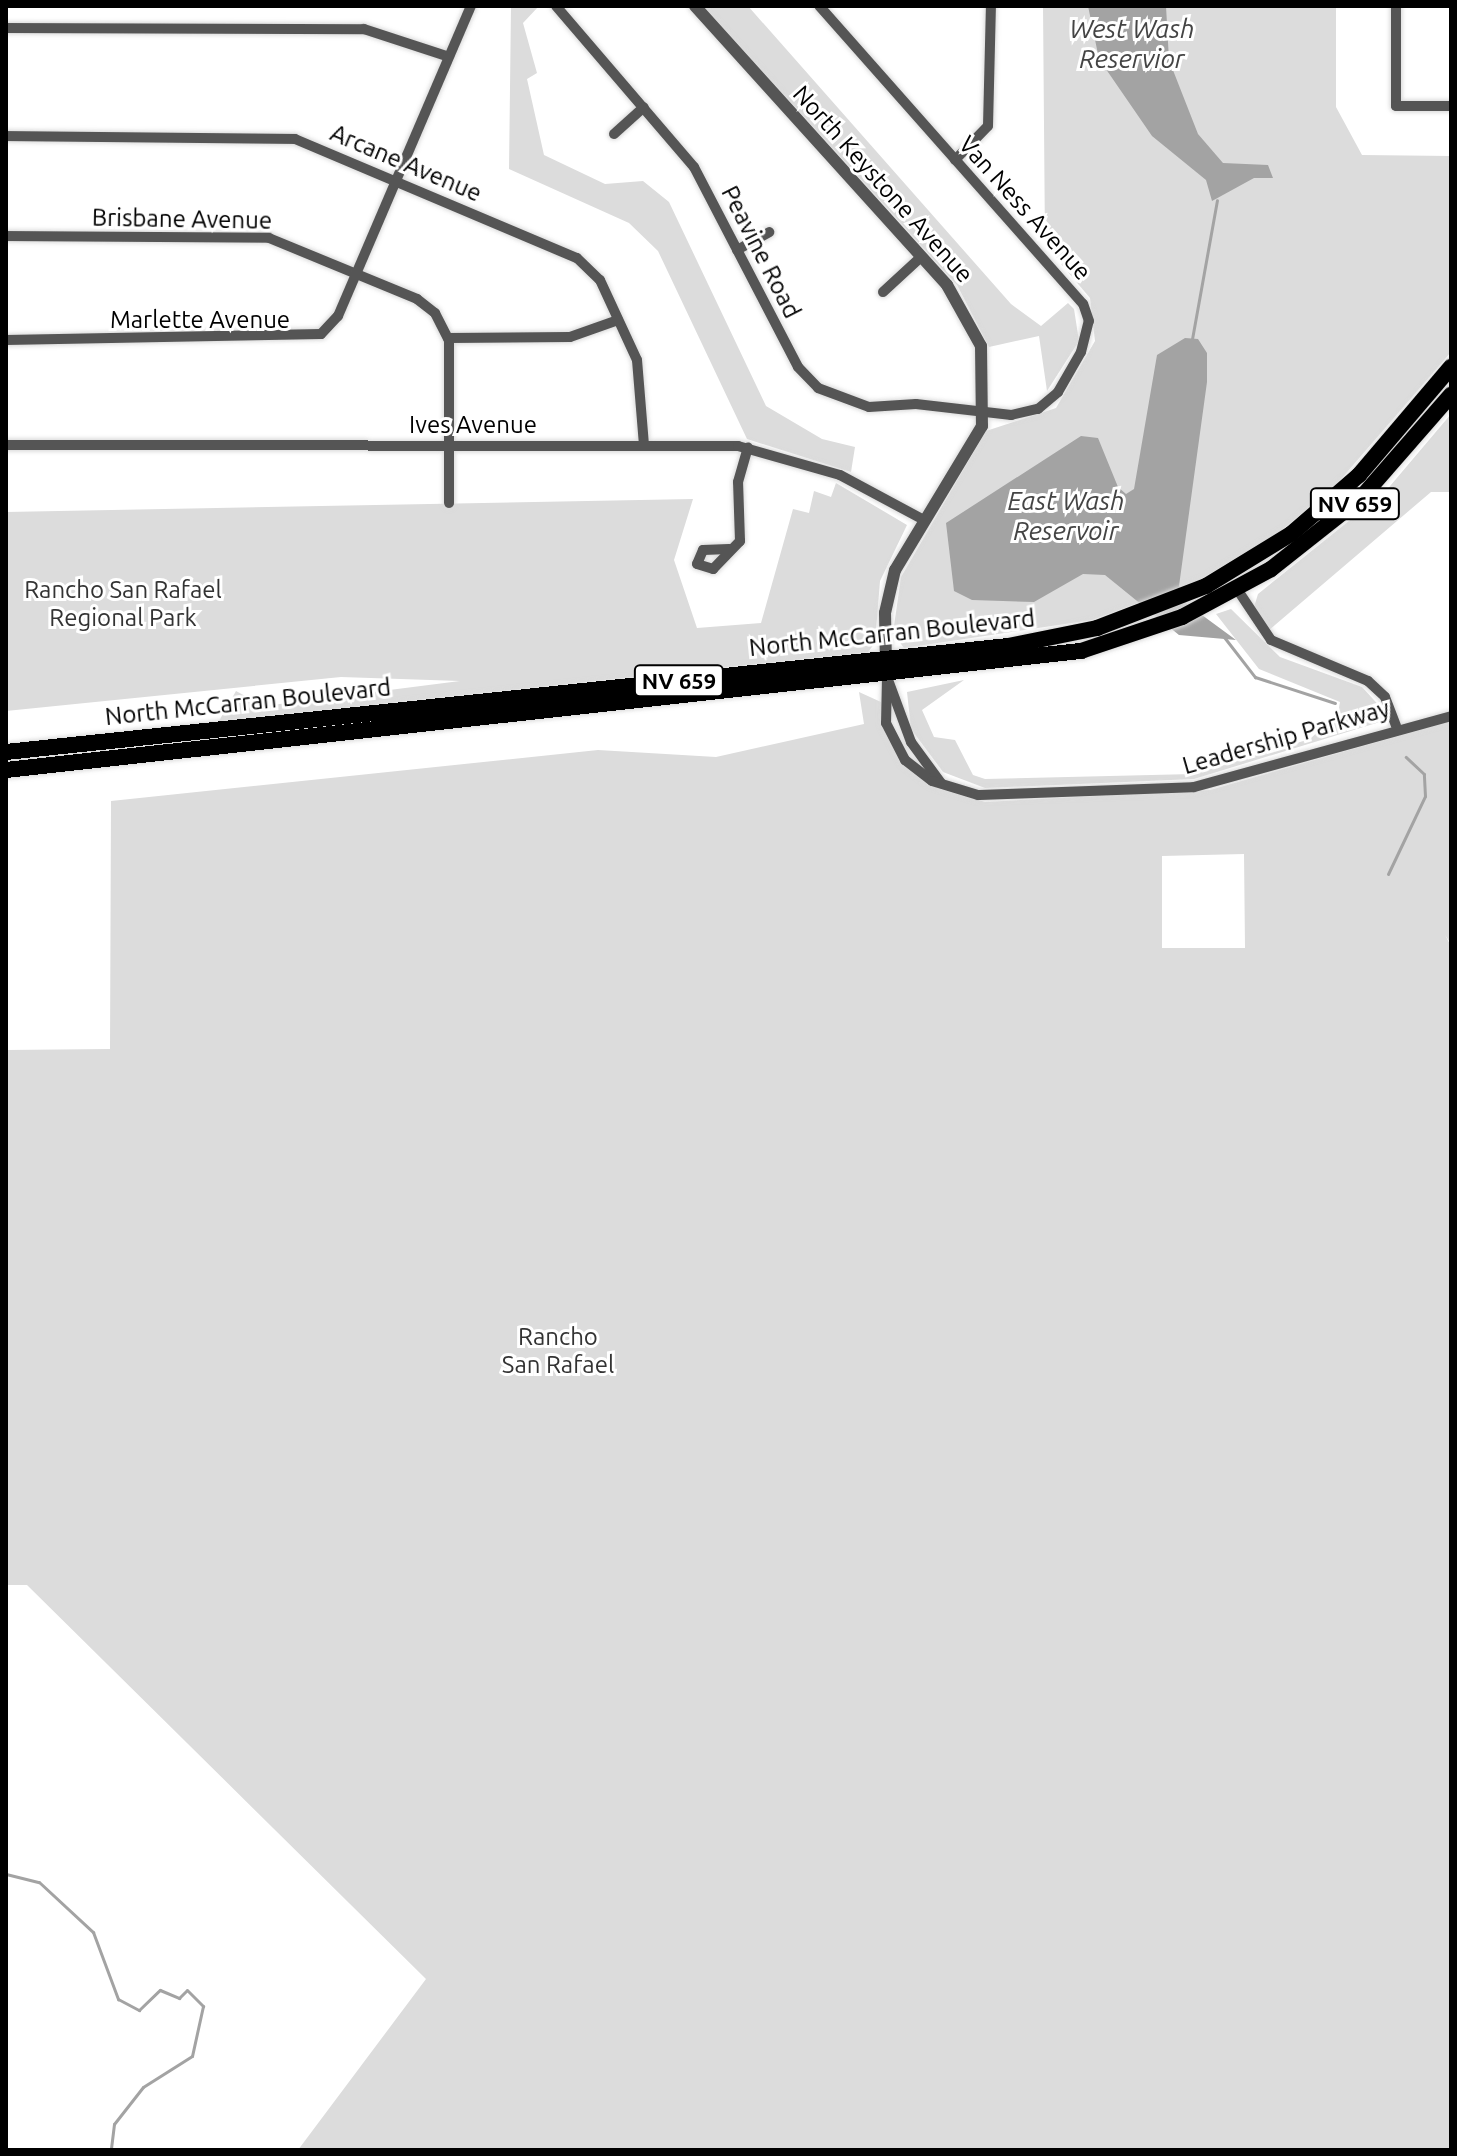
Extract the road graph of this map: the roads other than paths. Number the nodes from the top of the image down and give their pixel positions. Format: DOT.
graph roads {
  1 [pos="471,6"];
  2 [pos="556,6"];
  3 [pos="695,6"];
  4 [pos="819,6"];
  5 [pos="991,6"];
  6 [pos="1396,6"];
  7 [pos="6,28"];
  8 [pos="449,57"];
  9 [pos="1451,106"];
  10 [pos="644,107"];
  11 [pos="614,134"];
  12 [pos="6,136"];
  13 [pos="955,160"];
  14 [pos="396,180"];
  15 [pos="769,232"];
  16 [pos="6,236"];
  17 [pos="737,250"];
  18 [pos="921,257"];
  19 [pos="357,272"];
  20 [pos="883,292"];
  21 [pos="618,320"];
  22 [pos="448,338"];
  23 [pos="6,340"];
  24 [pos="1451,367"];
  25 [pos="1451,395"];
  26 [pos="984,413"];
  27 [pos="449,444"];
  28 [pos="6,445"];
  29 [pos="644,445"];
  30 [pos="748,447"];
  31 [pos="449,503"];
  32 [pos="924,520"];
  33 [pos="729,549"];
  34 [pos="1253,560"];
  35 [pos="1228,574"];
  36 [pos="1237,589"];
  37 [pos="1209,604"];
  38 [pos="886,659"];
  39 [pos="887,677"];
  40 [pos="363,714"];
  41 [pos="1451,716"];
  42 [pos="1396,726"];
  43 [pos="365,732"];
  44 [pos="6,752"];
  45 [pos="6,770"];
  46 [pos="941,783"];
  1 -- 8 [label="street, Marlette Avenue"];
  2 -- 10 [label="street, Peavine Road"];
  3 -- 18 [label="street, North Keystone Avenue"];
  4 -- 13 [label="street, Van Ness Avenue"];
  5 -- 13 [label="street"];
  6 -- 9 [label="street"];
  7 -- 8 [label="street"];
  8 -- 14 [label="street, Marlette Avenue"];
  10 -- 11 [label="street"];
  10 -- 17 [label="street, Peavine Road"];
  12 -- 14 [label="street, Arcane Avenue"];
  13 -- 26 [label="street, Van Ness Avenue"];
  14 -- 19 [label="street, Marlette Avenue"];
  14 -- 21 [label="street, Arcane Avenue"];
  15 -- 17 [label="street"];
  16 -- 19 [label="street, Brisbane Avenue"];
  17 -- 26 [label="street, Peavine Road"];
  18 -- 20 [label="street"];
  18 -- 26 [label="street, North Keystone Avenue"];
  19 -- 22 [label="street, Brisbane Avenue"];
  19 -- 23 [label="street, Marlette Avenue"];
  21 -- 22 [label="street"];
  21 -- 29 [label="street, Arcane Avenue"];
  22 -- 27 [label="street"];
  24 -- 34 [label="main road, North McCarran Boulevard / NV 659"];
  25 -- 36 [label="main road, North McCarran Boulevard / NV 659"];
  26 -- 32 [label="street, North Keystone Avenue"];
  27 -- 28 [label="street, Ives Avenue"];
  27 -- 29 [label="street, Ives Avenue"];
  27 -- 31 [label="street"];
  29 -- 30 [label="street, Ives Avenue"];
  30 -- 32 [label="street, Ives Avenue"];
  30 -- 33 [label="street"];
  32 -- 38 [label="street, North Keystone Avenue"];
  34 -- 35 [label="main road, North McCarran Boulevard / NV 659"];
  34 -- 36 [label="main road"];
  35 -- 37 [label="main road"];
  35 -- 38 [label="main road, North McCarran Boulevard / NV 659"];
  36 -- 37 [label="main road, North McCarran Boulevard / NV 659"];
  36 -- 42 [label="street"];
  37 -- 39 [label="main road, North McCarran Boulevard / NV 659"];
  38 -- 39 [label="street, North Keystone Avenue"];
  38 -- 40 [label="main road, North McCarran Boulevard / NV 659"];
  39 -- 43 [label="main road, North McCarran Boulevard / NV 659"];
  39 -- 46 [label="street"];
  39 -- 46 [label="street, Leadership Parkway"];
  40 -- 43 [label="main road"];
  40 -- 44 [label="main road, North McCarran Boulevard / NV 659"];
  41 -- 42 [label="street, Leadership Parkway"];
  42 -- 46 [label="street, Leadership Parkway"];
  43 -- 45 [label="main road, North McCarran Boulevard / NV 659"];
}
